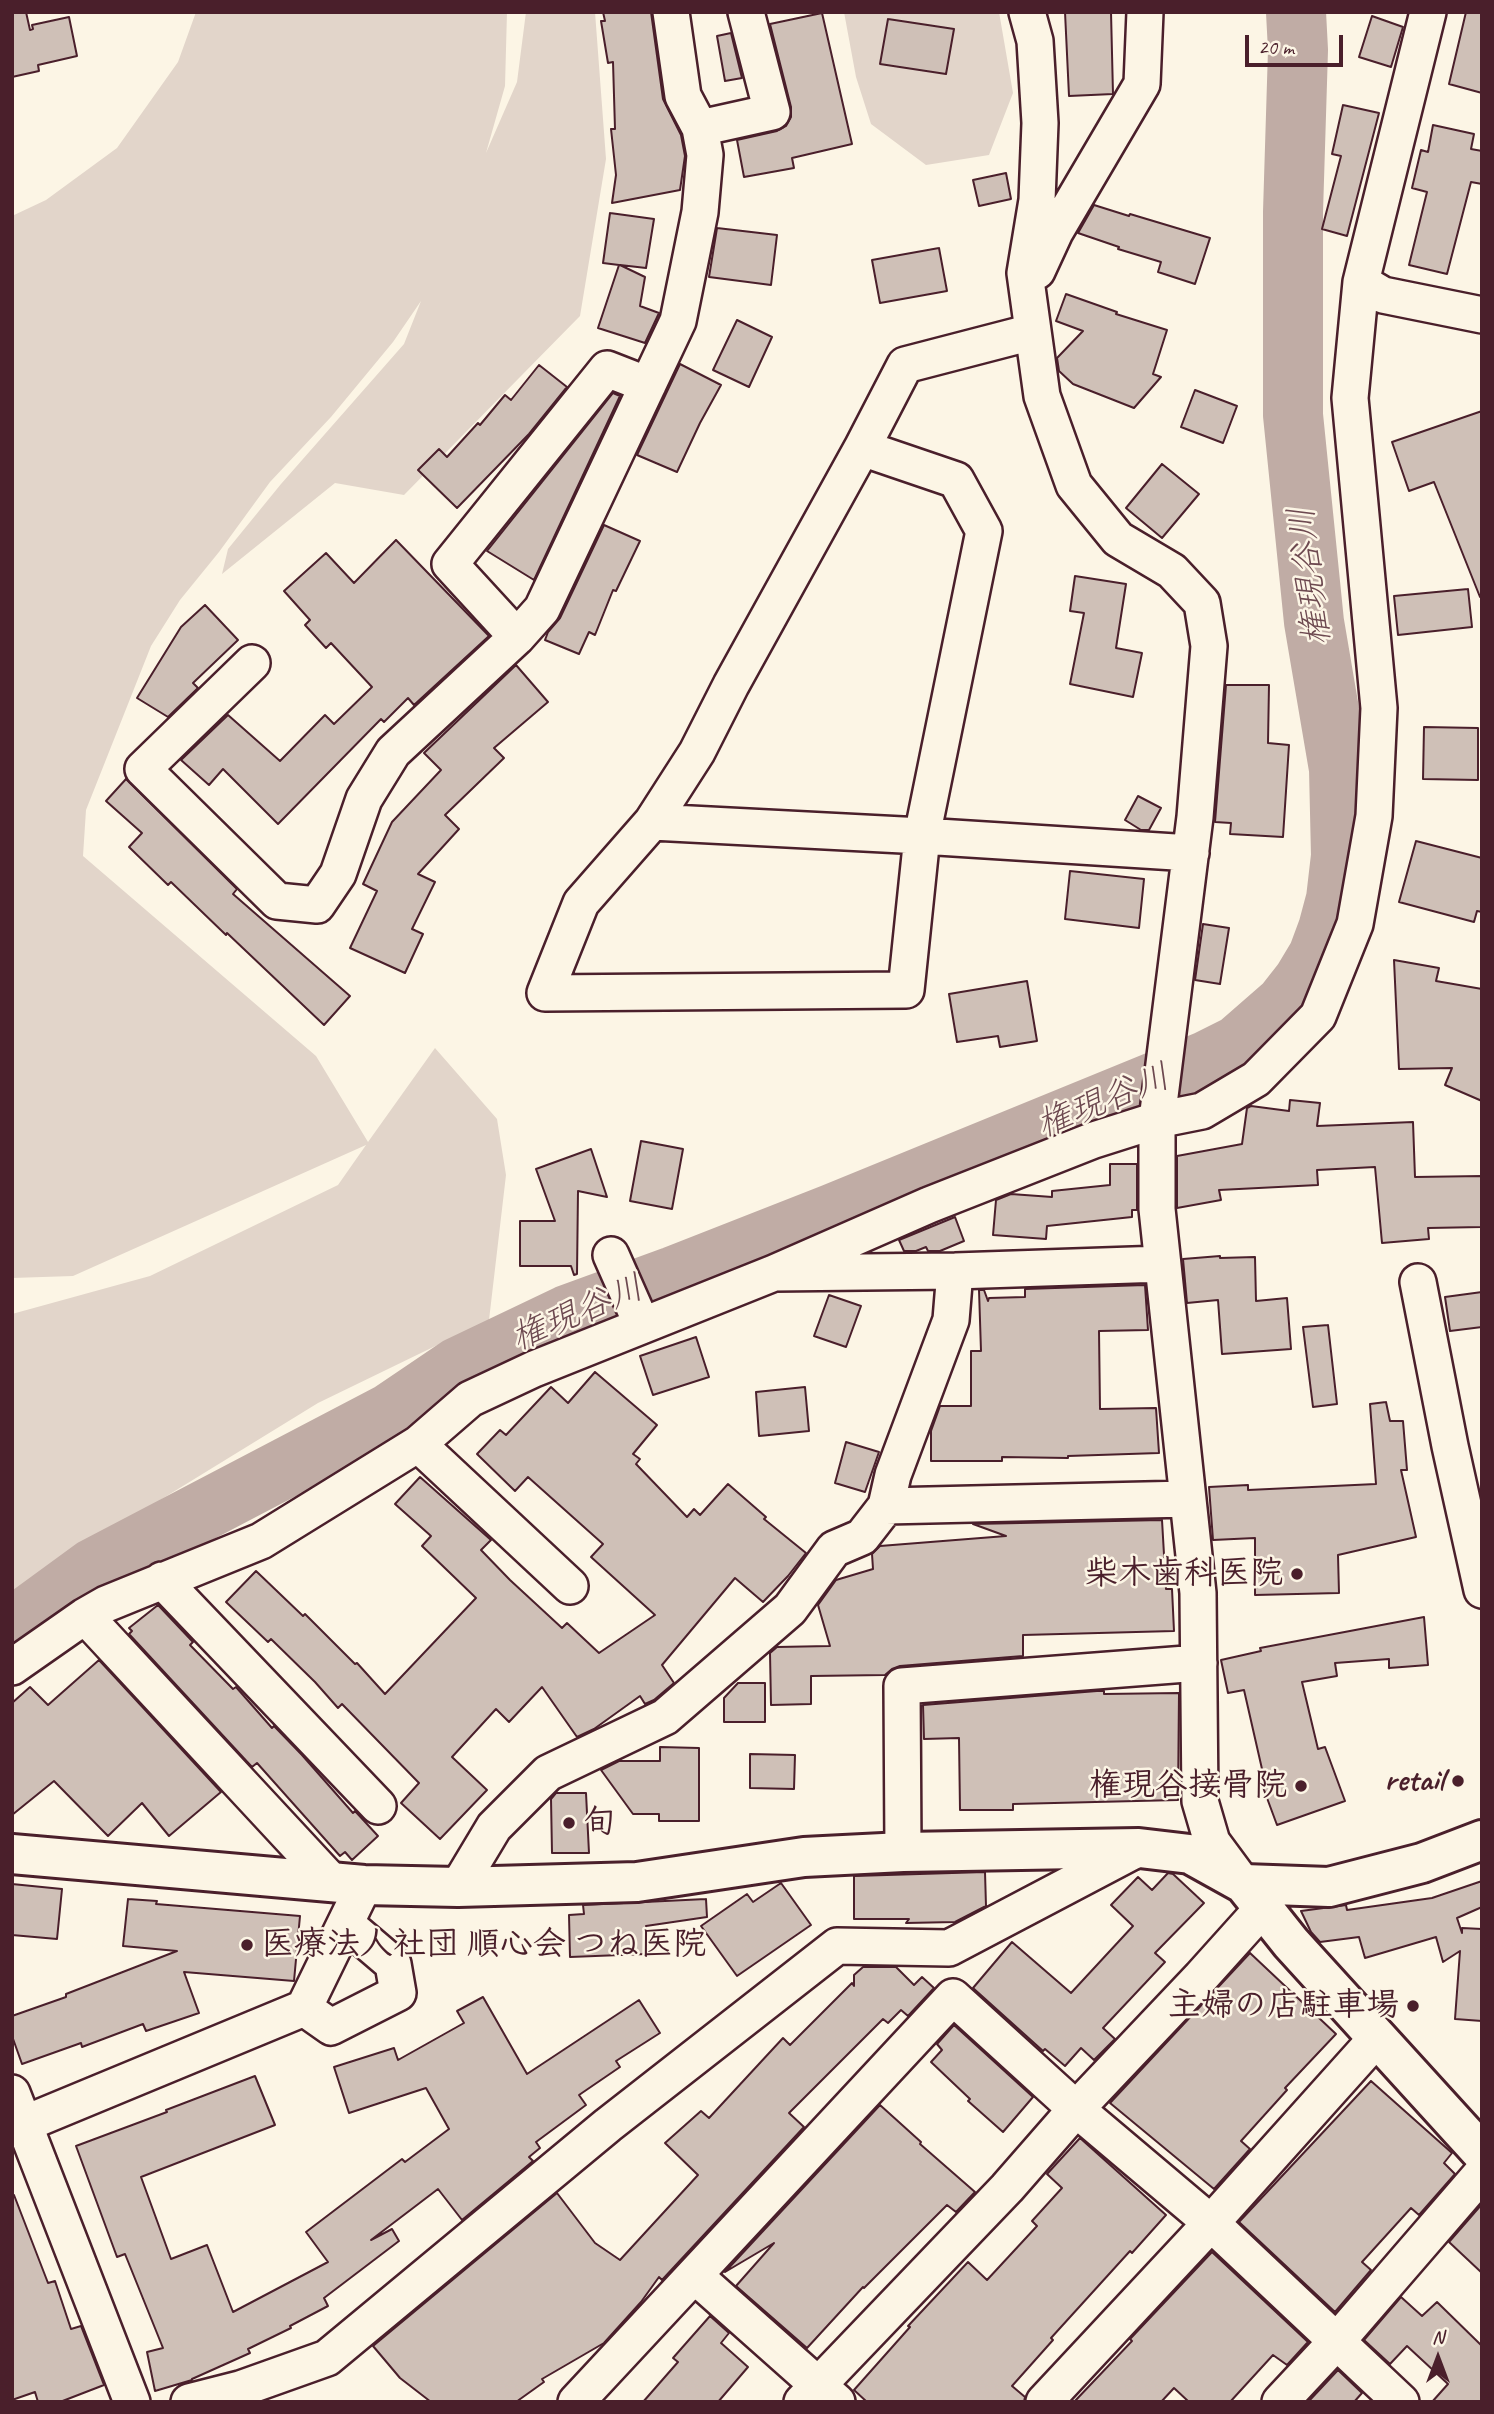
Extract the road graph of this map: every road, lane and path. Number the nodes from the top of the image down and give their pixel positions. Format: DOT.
graph roads {
  1 [pos="671,12"];
  2 [pos="746,12"];
  3 [pos="1027,12"];
  4 [pos="1145,12"];
  5 [pos="1428,12"];
  6 [pos="700,128"];
  7 [pos="1361,282"];
  8 [pos="1026,293"];
  9 [pos="1482,315"];
  10 [pos="1032,332"];
  11 [pos="648,385"];
  12 [pos="862,448"];
  13 [pos="517,637"];
  14 [pos="252,663"];
  15 [pos="652,822"];
  16 [pos="922,836"];
  17 [pos="1191,853"];
  18 [pos="1157,1120"];
  19 [pos="611,1255"];
  20 [pos="1162,1264"];
  21 [pos="955,1271"];
  22 [pos="774,1273"];
  23 [pos="1418,1282"];
  24 [pos="642,1325"];
  25 [pos="418,1444"];
  26 [pos="1188,1499"];
  27 [pos="886,1506"];
  28 [pos="1478,1549"];
  29 [pos="162,1580"];
  30 [pos="570,1587"];
  31 [pos="1482,1590"];
  32 [pos="85,1616"];
  33 [pos="1199,1663"];
  34 [pos="12,1667"];
  35 [pos="378,1805"];
  36 [pos="1482,1840"];
  37 [pos="1139,1848"];
  38 [pos="902,1852"];
  39 [pos="12,1854"];
  40 [pos="348,1884"];
  41 [pos="458,1887"];
  42 [pos="1253,1896"];
  43 [pos="345,1924"];
  44 [pos="304,2008"];
  45 [pos="1376,2039"];
  46 [pos="1076,2109"];
  47 [pos="16,2115"];
  48 [pos="1482,2153"];
  49 [pos="1482,2174"];
  50 [pos="1211,2223"];
  51 [pos="694,2275"];
  52 [pos="1337,2341"];
  53 [pos="820,2396"];
  54 [pos="132,2402"];
  55 [pos="189,2402"];
  56 [pos="576,2402"];
  57 [pos="1044,2402"];
  58 [pos="1280,2402"];
  59 [pos="1401,2402"];
  1 -- 6 [label="street"];
  2 -- 6 [label="street"];
  3 -- 8 [label="street"];
  4 -- 8 [label="street"];
  5 -- 7 [label="street"];
  6 -- 11 [label="street"];
  7 -- 9 [label="street"];
  7 -- 18 [label="street"];
  8 -- 10 [label="street"];
  10 -- 12 [label="street"];
  10 -- 17 [label="street"];
  11 -- 13 [label="street"];
  11 -- 13 [label="street"];
  12 -- 15 [label="street"];
  12 -- 16 [label="street"];
  13 -- 14 [label="street"];
  15 -- 16 [label="street"];
  15 -- 16 [label="street"];
  16 -- 17 [label="street"];
  17 -- 18 [label="street"];
  18 -- 20 [label="street"];
  18 -- 22 [label="street"];
  19 -- 24 [label="street"];
  20 -- 21 [label="street"];
  20 -- 26 [label="street"];
  21 -- 22 [label="street"];
  21 -- 27 [label="street"];
  22 -- 24 [label="street"];
  23 -- 28 [label="street"];
  24 -- 25 [label="street"];
  25 -- 29 [label="street"];
  25 -- 30 [label="street"];
  26 -- 27 [label="street"];
  26 -- 33 [label="street"];
  27 -- 41 [label="street"];
  28 -- 31 [label="street"];
  29 -- 32 [label="street"];
  29 -- 35 [label="street"];
  32 -- 34 [label="street"];
  32 -- 40 [label="street"];
  33 -- 38 [label="street"];
  33 -- 42 [label="street"];
  36 -- 42 [label="street"];
  37 -- 38 [label="street"];
  37 -- 42 [label="street"];
  37 -- 55 [label="street"];
  38 -- 41 [label="street"];
  39 -- 40 [label="street"];
  40 -- 41 [label="street"];
  40 -- 43 [label="street"];
  42 -- 45 [label="street"];
  42 -- 46 [label="street"];
  43 -- 44 [label="street"];
  43 -- 44 [label="street"];
  44 -- 47 [label="street"];
  45 -- 48 [label="street"];
  45 -- 50 [label="street"];
  46 -- 50 [label="street"];
  46 -- 51 [label="street"];
  46 -- 53 [label="street"];
  47 -- 54 [label="street"];
  49 -- 52 [label="street"];
  50 -- 52 [label="street"];
  50 -- 57 [label="street"];
  51 -- 53 [label="street"];
  51 -- 56 [label="street"];
  52 -- 58 [label="street"];
  52 -- 59 [label="street"];
}
